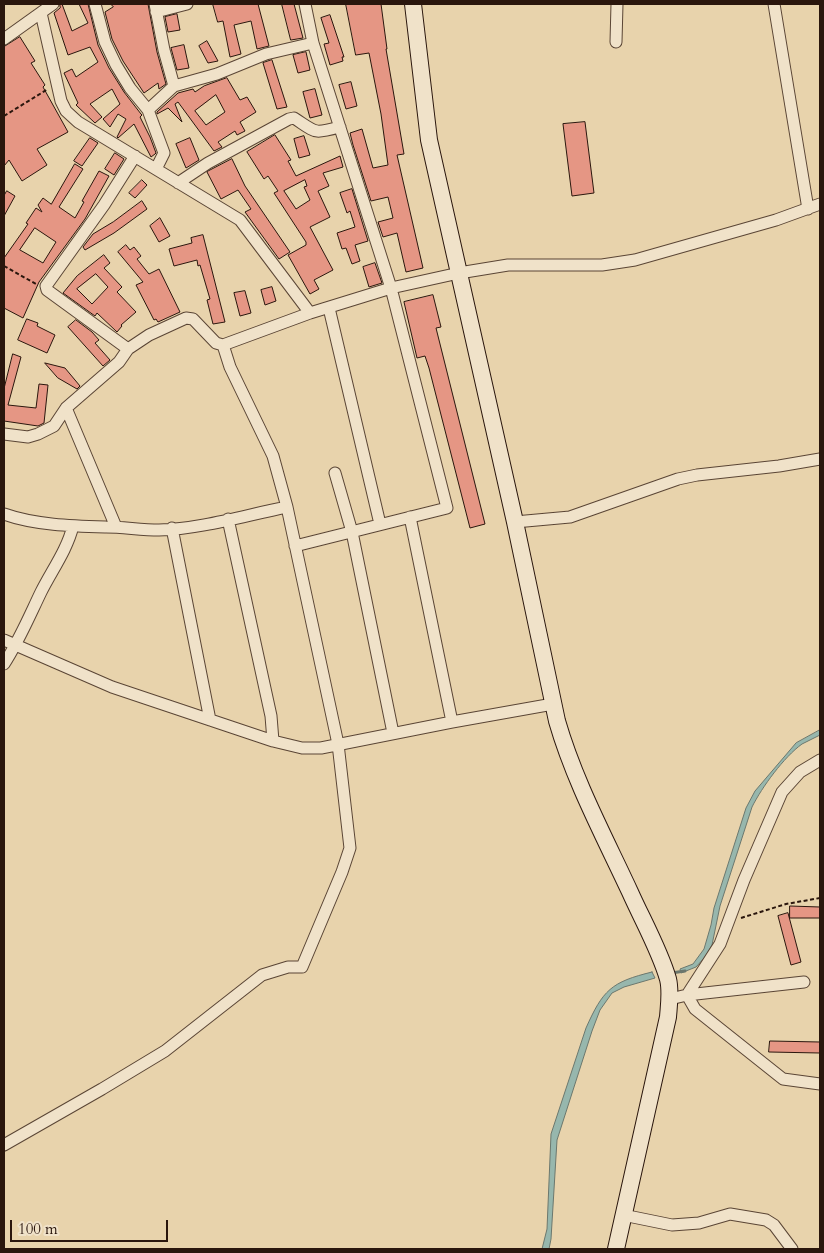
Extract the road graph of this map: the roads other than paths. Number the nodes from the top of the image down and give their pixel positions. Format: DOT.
graph roads {
  1 [pos="53,4"];
  2 [pos="96,4"];
  3 [pos="187,4"];
  4 [pos="305,4"];
  5 [pos="413,4"];
  6 [pos="617,4"];
  7 [pos="774,4"];
  8 [pos="156,8"];
  9 [pos="41,13"];
  10 [pos="4,39"];
  11 [pos="616,42"];
  12 [pos="313,43"];
  13 [pos="174,86"];
  14 [pos="148,110"];
  15 [pos="340,127"];
  16 [pos="134,156"];
  17 [pos="156,169"];
  18 [pos="178,182"];
  19 [pos="820,204"];
  20 [pos="808,209"];
  21 [pos="459,273"];
  22 [pos="391,288"];
  23 [pos="329,308"];
  24 [pos="310,313"];
  25 [pos="222,345"];
  26 [pos="128,349"];
  27 [pos="66,408"];
  28 [pos="4,434"];
  29 [pos="820,459"];
  30 [pos="334,473"];
  31 [pos="287,507"];
  32 [pos="4,514"];
  33 [pos="410,517"];
  34 [pos="228,519"];
  35 [pos="515,522"];
  36 [pos="380,524"];
  37 [pos="73,526"];
  38 [pos="116,527"];
  39 [pos="172,528"];
  40 [pos="352,532"];
  41 [pos="295,546"];
  42 [pos="4,640"];
  43 [pos="16,646"];
  44 [pos="4,664"];
  45 [pos="553,704"];
  46 [pos="210,720"];
  47 [pos="452,722"];
  48 [pos="393,732"];
  49 [pos="273,741"];
  50 [pos="338,744"];
  51 [pos="820,760"];
  52 [pos="804,982"];
  53 [pos="687,995"];
  54 [pos="670,999"];
  55 [pos="820,1084"];
  56 [pos="4,1145"];
  57 [pos="623,1215"];
  58 [pos="616,1249"];
  59 [pos="792,1249"];
  1 -- 9 [label="street"];
  2 -- 14 [label="street"];
  3 -- 8 [label="street"];
  4 -- 12 [label="street"];
  5 -- 21 [label="street"];
  6 -- 11 [label="street"];
  7 -- 20 [label="street"];
  8 -- 13 [label="street"];
  9 -- 10 [label="street"];
  9 -- 16 [label="street"];
  12 -- 13 [label="street"];
  12 -- 15 [label="street"];
  13 -- 14 [label="street"];
  14 -- 17 [label="street"];
  15 -- 18 [label="street"];
  15 -- 22 [label="street"];
  16 -- 17 [label="street"];
  16 -- 26 [label="street"];
  17 -- 18 [label="street"];
  18 -- 24 [label="street"];
  19 -- 20 [label="street"];
  20 -- 21 [label="street"];
  21 -- 22 [label="street"];
  21 -- 35 [label="street"];
  22 -- 23 [label="street"];
  22 -- 33 [label="street"];
  23 -- 24 [label="street"];
  23 -- 36 [label="street"];
  24 -- 25 [label="street"];
  25 -- 26 [label="street"];
  25 -- 31 [label="street"];
  26 -- 27 [label="street"];
  27 -- 28 [label="street"];
  27 -- 38 [label="street"];
  29 -- 35 [label="street"];
  30 -- 40 [label="street"];
  31 -- 34 [label="street"];
  31 -- 41 [label="street"];
  32 -- 37 [label="street"];
  33 -- 36 [label="street"];
  33 -- 47 [label="street"];
  34 -- 39 [label="street"];
  34 -- 49 [label="street"];
  35 -- 45 [label="street"];
  36 -- 40 [label="street"];
  37 -- 38 [label="street"];
  37 -- 43 [label="street"];
  38 -- 39 [label="street"];
  39 -- 46 [label="street"];
  40 -- 41 [label="street"];
  40 -- 48 [label="street"];
  41 -- 50 [label="street"];
  42 -- 43 [label="street"];
  43 -- 44 [label="street"];
  43 -- 46 [label="street"];
  45 -- 47 [label="street"];
  45 -- 54 [label="street"];
  46 -- 49 [label="street"];
  47 -- 48 [label="street"];
  48 -- 50 [label="street"];
  49 -- 50 [label="street"];
  50 -- 56 [label="street"];
  51 -- 53 [label="street"];
  52 -- 53 [label="street"];
  53 -- 54 [label="street"];
  53 -- 55 [label="street"];
  54 -- 57 [label="street"];
  57 -- 58 [label="street"];
  57 -- 59 [label="street"];
}
